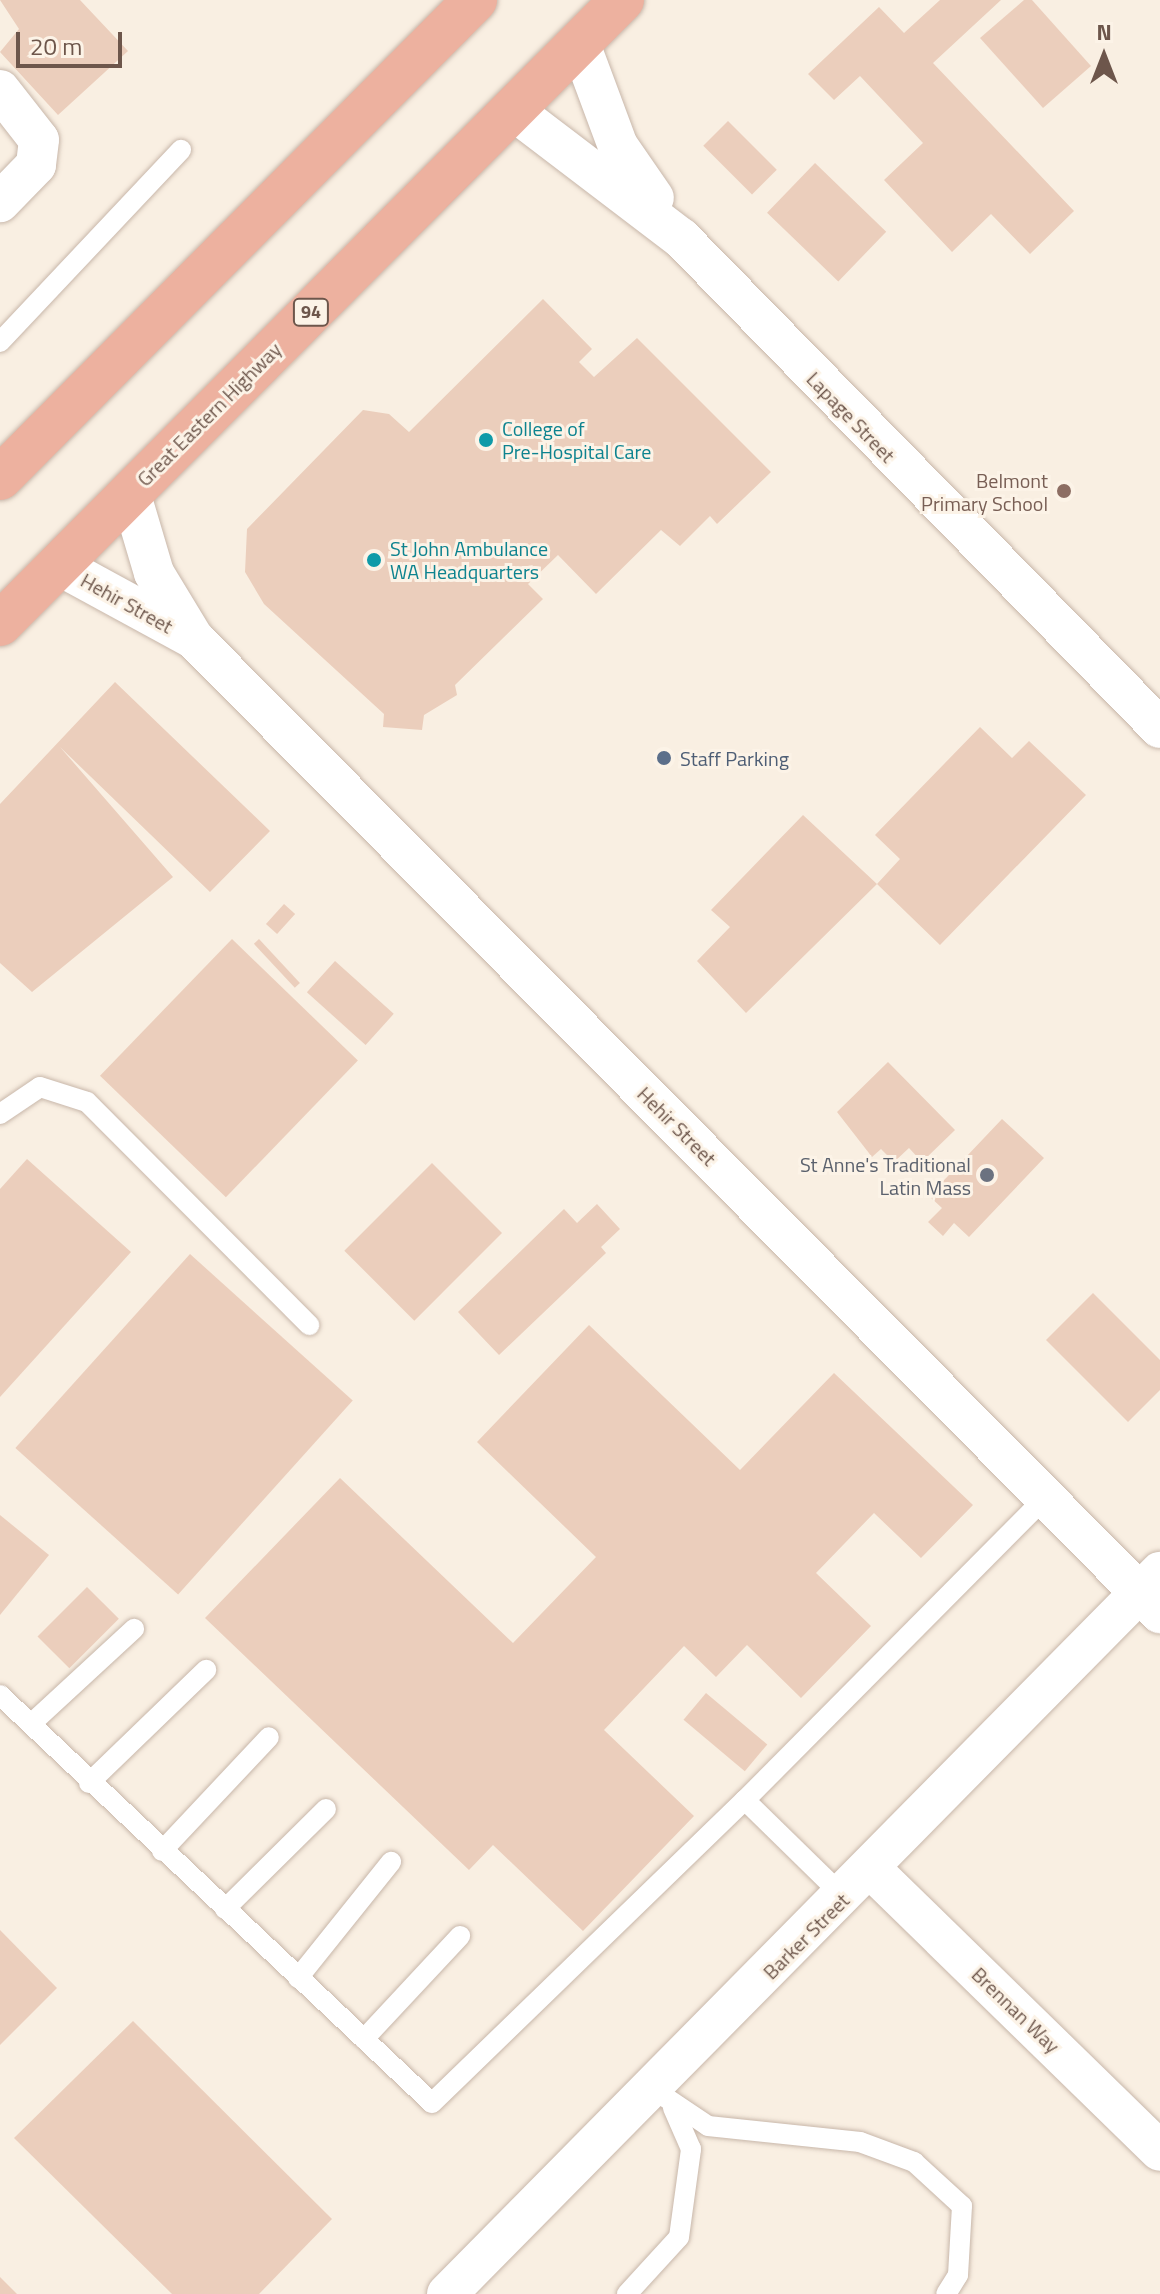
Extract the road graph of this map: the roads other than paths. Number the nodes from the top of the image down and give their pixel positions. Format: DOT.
graph roads {
  1 [pos="475,0"];
  2 [pos="622,0"];
  3 [pos="580,44"];
  4 [pos="0,90"];
  5 [pos="514,111"];
  6 [pos="181,150"];
  7 [pos="0,202"];
  8 [pos="681,238"];
  9 [pos="0,342"];
  10 [pos="0,478"];
  11 [pos="130,492"];
  12 [pos="60,566"];
  13 [pos="0,624"];
  14 [pos="194,639"];
  15 [pos="1160,728"];
  16 [pos="0,1114"];
  17 [pos="309,1325"];
  18 [pos="1045,1498"];
  19 [pos="1153,1592"];
  20 [pos="134,1629"];
  21 [pos="206,1670"];
  22 [pos="0,1695"];
  23 [pos="32,1723"];
  24 [pos="269,1737"];
  25 [pos="89,1783"];
  26 [pos="745,1800"];
  27 [pos="326,1809"];
  28 [pos="162,1851"];
  29 [pos="391,1862"];
  30 [pos="872,1870"];
  31 [pos="845,1898"];
  32 [pos="225,1909"];
  33 [pos="460,1936"];
  34 [pos="298,1978"];
  35 [pos="364,2039"];
  36 [pos="663,2098"];
  37 [pos="1160,2151"];
  38 [pos="447,2294"];
  39 [pos="627,2294"];
  40 [pos="946,2294"];
  1 -- 10 [label="highway"];
  2 -- 3 [label="highway, Great Eastern Highway / 94"];
  3 -- 5 [label="highway, Great Eastern Highway / 94"];
  3 -- 8 [label="street, Lapage Street"];
  4 -- 7 [label="street"];
  5 -- 8 [label="street, Lapage Street"];
  5 -- 11 [label="highway, Great Eastern Highway / 94"];
  6 -- 9 [label="lane"];
  8 -- 15 [label="street, Lapage Street"];
  11 -- 12 [label="highway, Great Eastern Highway / 94"];
  11 -- 14 [label="street, Hehir Street"];
  12 -- 13 [label="highway, Great Eastern Highway / 94"];
  12 -- 14 [label="street, Hehir Street"];
  14 -- 18 [label="street, Hehir Street"];
  16 -- 17 [label="lane"];
  18 -- 19 [label="street, Hehir Street"];
  18 -- 26 [label="lane"];
  19 -- 30 [label="street, Barker Street"];
  20 -- 23 [label="lane"];
  21 -- 25 [label="lane"];
  22 -- 23 [label="lane"];
  23 -- 25 [label="lane"];
  24 -- 28 [label="lane"];
  25 -- 28 [label="lane"];
  26 -- 31 [label="lane"];
  26 -- 35 [label="lane"];
  27 -- 32 [label="lane"];
  28 -- 32 [label="lane"];
  29 -- 34 [label="lane"];
  30 -- 31 [label="street, Barker Street"];
  30 -- 37 [label="street, Brennan Way"];
  31 -- 36 [label="street, Barker Street"];
  32 -- 34 [label="lane"];
  33 -- 35 [label="lane"];
  34 -- 35 [label="lane"];
  36 -- 38 [label="street, Barker Street"];
  36 -- 39 [label="lane"];
  36 -- 40 [label="lane"];
}
